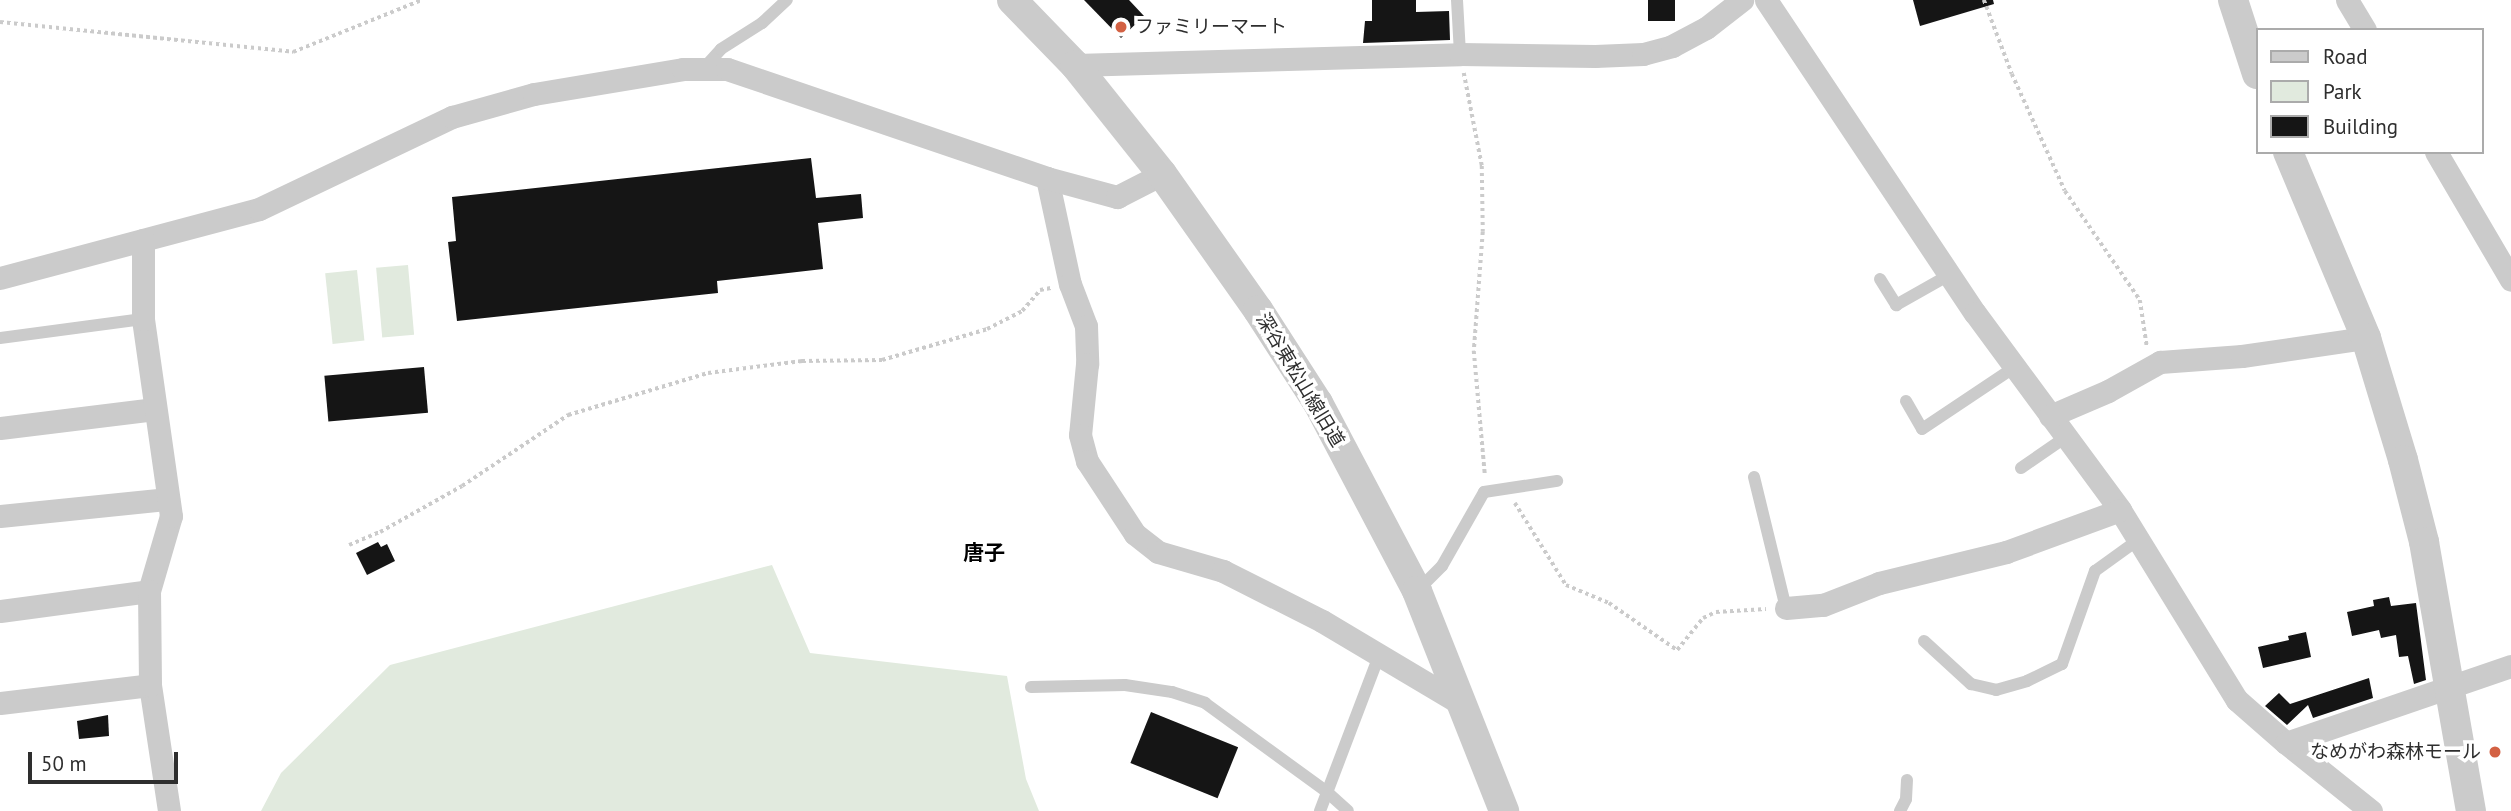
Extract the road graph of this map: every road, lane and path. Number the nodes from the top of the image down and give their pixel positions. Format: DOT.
graph roads {
  1 [pos="422,0"];
  2 [pos="787,0"];
  3 [pos="1012,0"];
  4 [pos="1457,0"];
  5 [pos="1742,0"];
  6 [pos="1766,0"];
  7 [pos="1984,0"];
  8 [pos="2233,0"];
  9 [pos="2347,0"];
  10 [pos="0,22"];
  11 [pos="2364,28"];
  12 [pos="1460,54"];
  13 [pos="1075,65"];
  14 [pos="704,69"];
  15 [pos="2256,71"];
  16 [pos="2289,154"];
  17 [pos="2437,154"];
  18 [pos="1162,174"];
  19 [pos="1047,178"];
  20 [pos="143,240"];
  21 [pos="1949,275"];
  22 [pos="0,278"];
  23 [pos="1880,279"];
  24 [pos="2511,280"];
  25 [pos="1070,284"];
  26 [pos="143,319"];
  27 [pos="0,338"];
  28 [pos="2366,338"];
  29 [pos="2150,366"];
  30 [pos="2015,367"];
  31 [pos="1906,401"];
  32 [pos="155,409"];
  33 [pos="2050,416"];
  34 [pos="0,428"];
  35 [pos="2066,437"];
  36 [pos="2021,468"];
  37 [pos="1754,477"];
  38 [pos="1557,481"];
  39 [pos="1507,489"];
  40 [pos="1484,492"];
  41 [pos="168,499"];
  42 [pos="2120,510"];
  43 [pos="0,516"];
  44 [pos="2138,540"];
  45 [pos="349,545"];
  46 [pos="149,591"];
  47 [pos="1417,591"];
  48 [pos="1786,608"];
  49 [pos="0,611"];
  50 [pos="1924,641"];
  51 [pos="1379,656"];
  52 [pos="2511,666"];
  53 [pos="150,685"];
  54 [pos="2451,686"];
  55 [pos="1031,687"];
  56 [pos="0,703"];
  57 [pos="1463,705"];
  58 [pos="2286,743"];
  59 [pos="1907,780"];
  60 [pos="1327,792"];
  61 [pos="169,811"];
  62 [pos="1320,811"];
  63 [pos="1348,811"];
  64 [pos="1504,811"];
  65 [pos="1900,811"];
  66 [pos="2371,811"];
  67 [pos="2470,811"];
  1 -- 10 [label="path"];
  2 -- 14 [label="lane"];
  3 -- 13 [label="street, 深谷東松山線旧道"];
  4 -- 12 [label="lane"];
  5 -- 12 [label="street"];
  6 -- 21 [label="street"];
  7 -- 29 [label="path"];
  8 -- 15 [label="street"];
  9 -- 11 [label="street"];
  12 -- 13 [label="street"];
  12 -- 40 [label="path"];
  13 -- 18 [label="street, 深谷東松山線旧道"];
  14 -- 19 [label="street"];
  14 -- 20 [label="street"];
  16 -- 28 [label="street"];
  17 -- 24 [label="street"];
  18 -- 19 [label="street"];
  18 -- 47 [label="street, 深谷東松山線旧道"];
  19 -- 25 [label="street"];
  20 -- 22 [label="street"];
  20 -- 26 [label="street"];
  21 -- 23 [label="lane"];
  21 -- 30 [label="street"];
  25 -- 45 [label="path"];
  25 -- 51 [label="street"];
  26 -- 27 [label="lane"];
  26 -- 32 [label="street"];
  28 -- 29 [label="street"];
  28 -- 54 [label="street"];
  29 -- 33 [label="street"];
  30 -- 31 [label="lane"];
  30 -- 33 [label="street"];
  32 -- 34 [label="street"];
  32 -- 41 [label="street"];
  33 -- 35 [label="street"];
  35 -- 36 [label="lane"];
  35 -- 42 [label="street"];
  37 -- 48 [label="lane"];
  38 -- 39 [label="lane"];
  39 -- 40 [label="lane"];
  39 -- 48 [label="path"];
  40 -- 47 [label="lane"];
  41 -- 43 [label="street"];
  41 -- 46 [label="street"];
  42 -- 44 [label="street"];
  42 -- 48 [label="street"];
  44 -- 50 [label="lane"];
  44 -- 58 [label="street"];
  46 -- 49 [label="street"];
  46 -- 53 [label="street"];
  47 -- 57 [label="street, 深谷東松山線旧道"];
  51 -- 57 [label="street"];
  51 -- 60 [label="lane"];
  52 -- 54 [label="street"];
  53 -- 56 [label="street"];
  53 -- 61 [label="street"];
  54 -- 58 [label="street"];
  54 -- 67 [label="street"];
  55 -- 60 [label="lane"];
  57 -- 64 [label="street, 深谷東松山線旧道"];
  58 -- 66 [label="street"];
  59 -- 65 [label="lane"];
  60 -- 62 [label="lane"];
  60 -- 63 [label="lane"];
}
